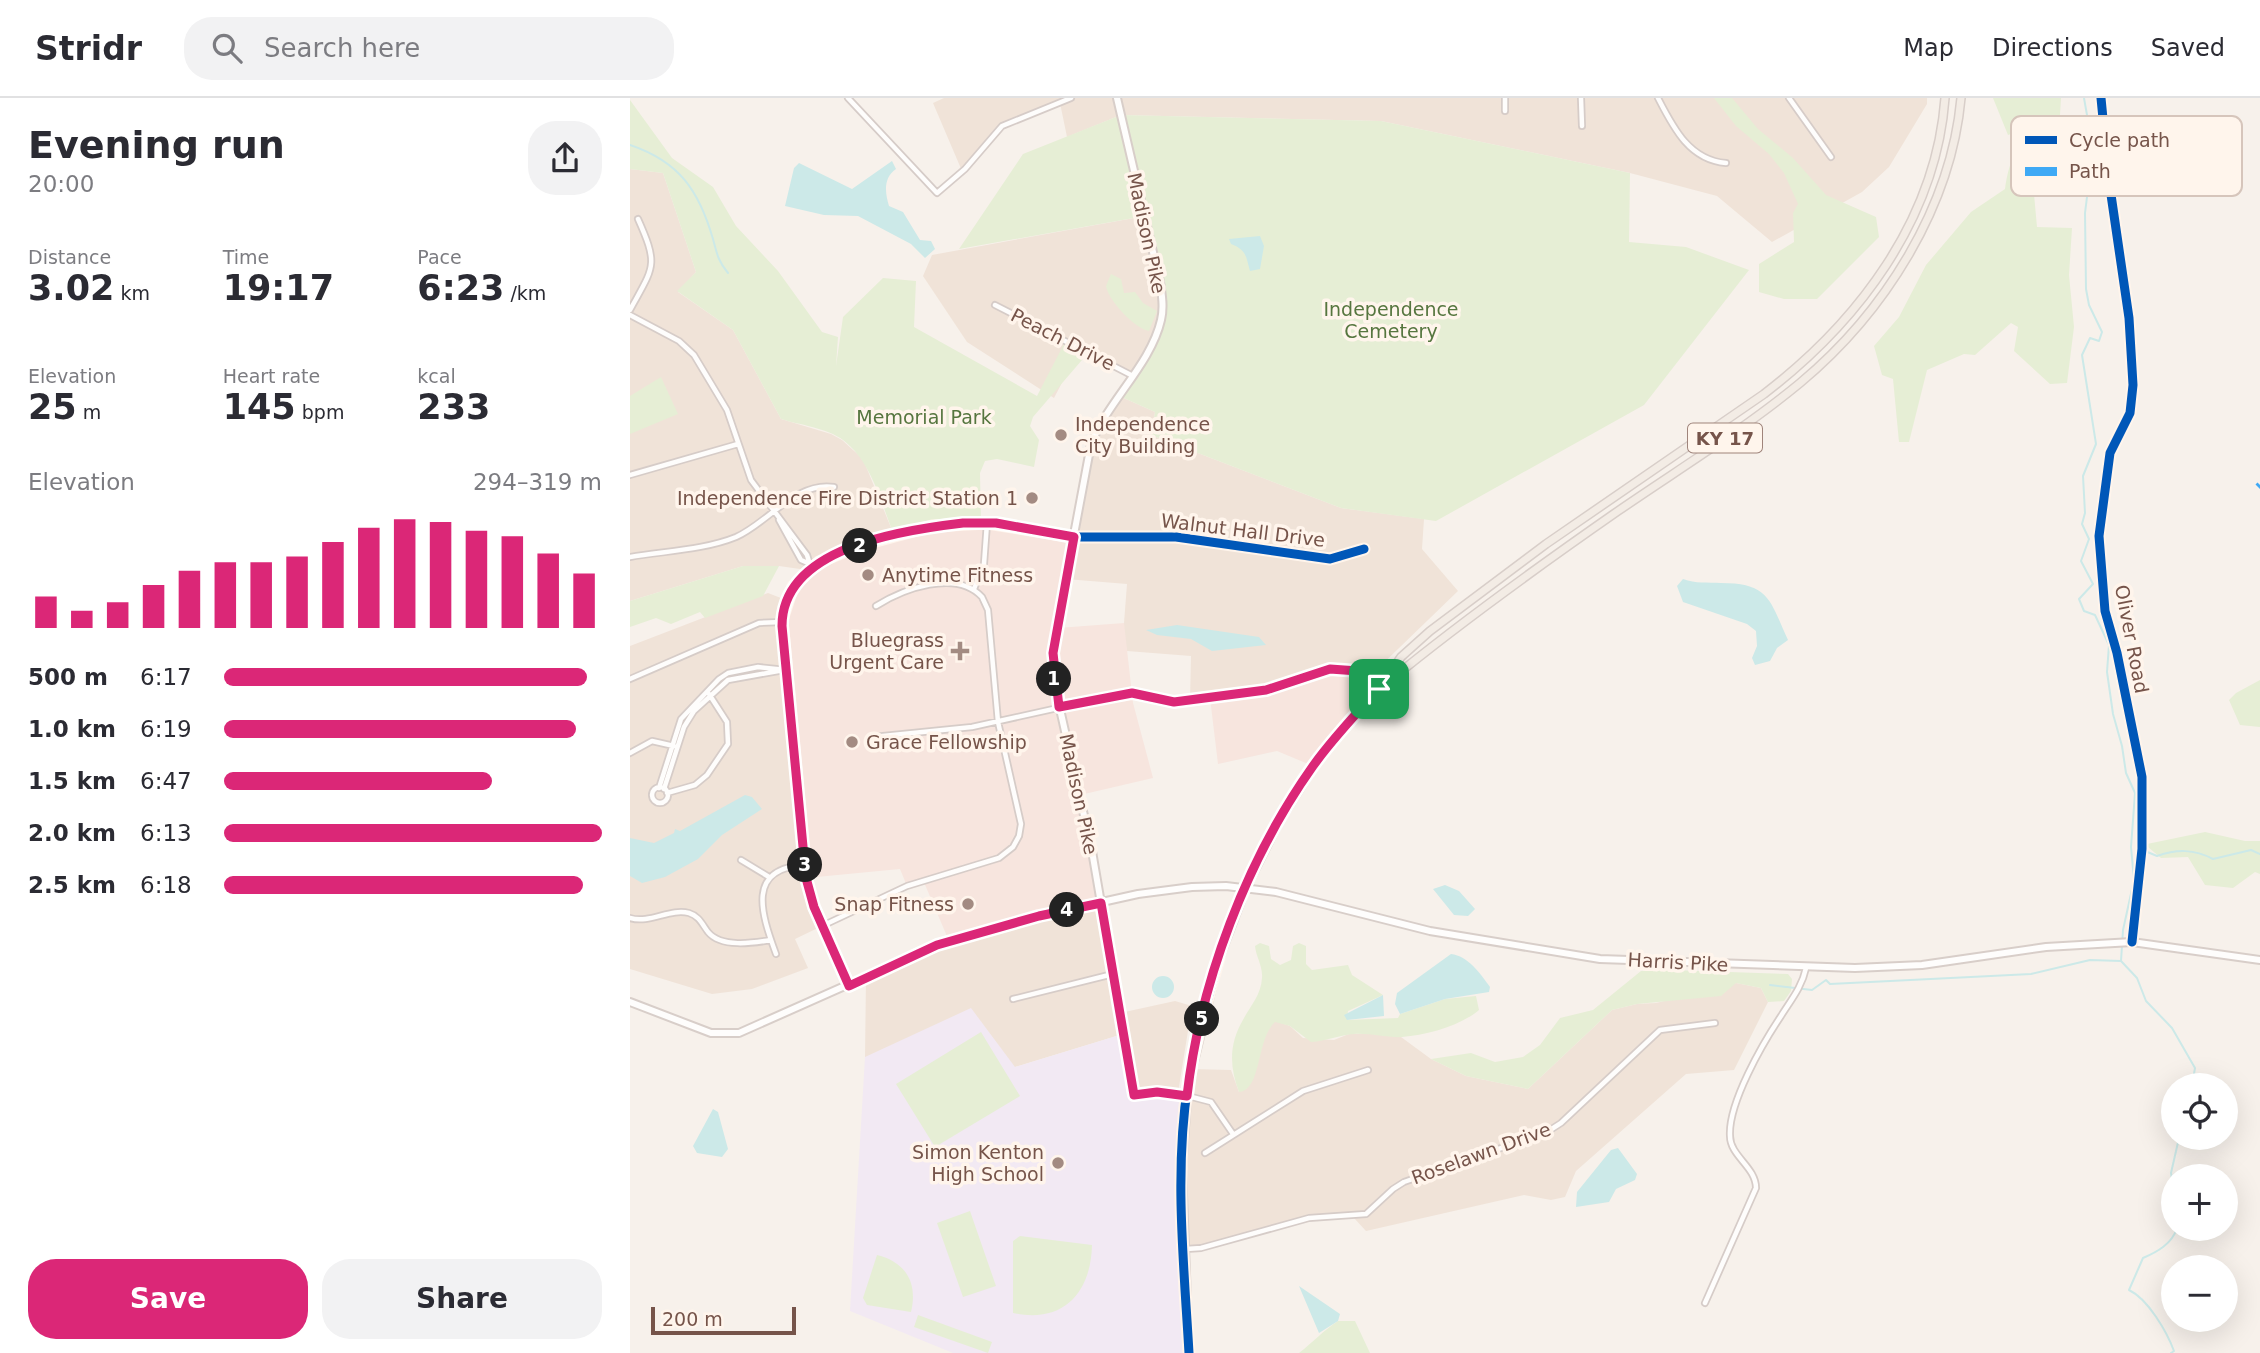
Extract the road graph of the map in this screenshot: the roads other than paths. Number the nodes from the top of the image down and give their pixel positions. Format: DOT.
graph roads {
  1 [pos="848,98"];
  2 [pos="1071,98"];
  3 [pos="1117,98"];
  4 [pos="1505,98"];
  5 [pos="1581,98"];
  6 [pos="1658,98"];
  7 [pos="1789,98"];
  8 [pos="1945,98"];
  9 [pos="1961,98"];
  10 [pos="2101,98"];
  11 [pos="1505,111"];
  12 [pos="2103,116"];
  13 [pos="1582,126"];
  14 [pos="1831,157"];
  15 [pos="1726,163"];
  16 [pos="2111,196"];
  17 [pos="638,219"];
  18 [pos="995,305"];
  19 [pos="630,310"];
  20 [pos="630,316"];
  21 [pos="1131,375"];
  22 [pos="738,444"];
  23 [pos="630,475"];
  24 [pos="834,486"];
  25 [pos="773,513"];
  26 [pos="987,523"];
  27 [pos="1074,537"];
  28 [pos="1364,549"];
  29 [pos="630,557"];
  30 [pos="810,566"];
  31 [pos="974,589"];
  32 [pos="876,606"];
  33 [pos="782,622"];
  34 [pos="786,670"];
  35 [pos="630,679"];
  36 [pos="1379,689"];
  37 [pos="708,693"];
  38 [pos="1059,707"];
  39 [pos="998,722"];
  40 [pos="873,737"];
  41 [pos="675,747"];
  42 [pos="630,753"];
  43 [pos="741,860"];
  44 [pos="805,864"];
  45 [pos="769,877"];
  46 [pos="1246,888"];
  47 [pos="1101,903"];
  48 [pos="630,918"];
  49 [pos="822,926"];
  50 [pos="771,940"];
  51 [pos="2132,942"];
  52 [pos="776,954"];
  53 [pos="2260,960"];
  54 [pos="1806,968"];
  55 [pos="1113,974"];
  56 [pos="849,986"];
  57 [pos="1013,999"];
  58 [pos="630,1002"];
  59 [pos="1715,1023"];
  60 [pos="1368,1070"];
  61 [pos="1187,1096"];
  62 [pos="1233,1134"];
  63 [pos="1205,1153"];
  64 [pos="1185,1249"];
  65 [pos="1705,1303"];
  66 [pos="1189,1353"];
  1 -- 2 [label="street"];
  3 -- 21 [label="main road, Madison Pike"];
  4 -- 11 [label="street"];
  5 -- 13 [label="street"];
  6 -- 15 [label="street"];
  7 -- 14 [label="street"];
  8 -- 36 [label="main road, KY 17"];
  9 -- 36 [label="main road, KY 17"];
  10 -- 12 [label="street, Oliver Road"];
  16 -- 51 [label="street, Oliver Road"];
  17 -- 19 [label="street"];
  18 -- 21 [label="street, Peach Drive"];
  20 -- 22 [label="street"];
  21 -- 27 [label="main road, Madison Pike"];
  22 -- 23 [label="street"];
  22 -- 25 [label="street"];
  24 -- 25 [label="street"];
  25 -- 29 [label="street"];
  25 -- 30 [label="street"];
  26 -- 27 [label="street, Walnut Hall Drive"];
  26 -- 30 [label="street, Walnut Hall Drive"];
  26 -- 31 [label="street"];
  27 -- 28 [label="street, Walnut Hall Drive"];
  27 -- 38 [label="main road, Madison Pike"];
  30 -- 33 [label="street"];
  31 -- 32 [label="street"];
  31 -- 39 [label="street"];
  33 -- 34 [label="street"];
  33 -- 35 [label="street"];
  34 -- 37 [label="street"];
  34 -- 37 [label="street"];
  34 -- 44 [label="street"];
  36 -- 38 [label="street"];
  36 -- 46 [label="main road, KY 17"];
  37 -- 41 [label="street"];
  37 -- 41 [label="street"];
  38 -- 39 [label="street"];
  38 -- 47 [label="main road, Madison Pike"];
  39 -- 40 [label="street"];
  39 -- 49 [label="street"];
  41 -- 42 [label="street"];
  43 -- 45 [label="street"];
  44 -- 45 [label="street"];
  44 -- 49 [label="street"];
  45 -- 50 [label="street"];
  46 -- 47 [label="main road, Harris Pike"];
  46 -- 54 [label="main road, Harris Pike"];
  46 -- 61 [label="main road, KY 17"];
  47 -- 55 [label="main road, Madison Pike"];
  47 -- 56 [label="main road, Harris Pike"];
  48 -- 50 [label="street"];
  49 -- 56 [label="street"];
  50 -- 52 [label="street"];
  51 -- 53 [label="main road, Harris Pike"];
  51 -- 54 [label="main road, Harris Pike"];
  54 -- 65 [label="street"];
  55 -- 57 [label="street"];
  55 -- 61 [label="main road, Madison Pike"];
  56 -- 58 [label="main road, Harris Pike"];
  59 -- 64 [label="street, Roselawn Drive"];
  60 -- 62 [label="street"];
  61 -- 62 [label="street"];
  61 -- 64 [label="main road, KY 17"];
  62 -- 63 [label="street"];
  64 -- 66 [label="main road, KY 17"];
}
